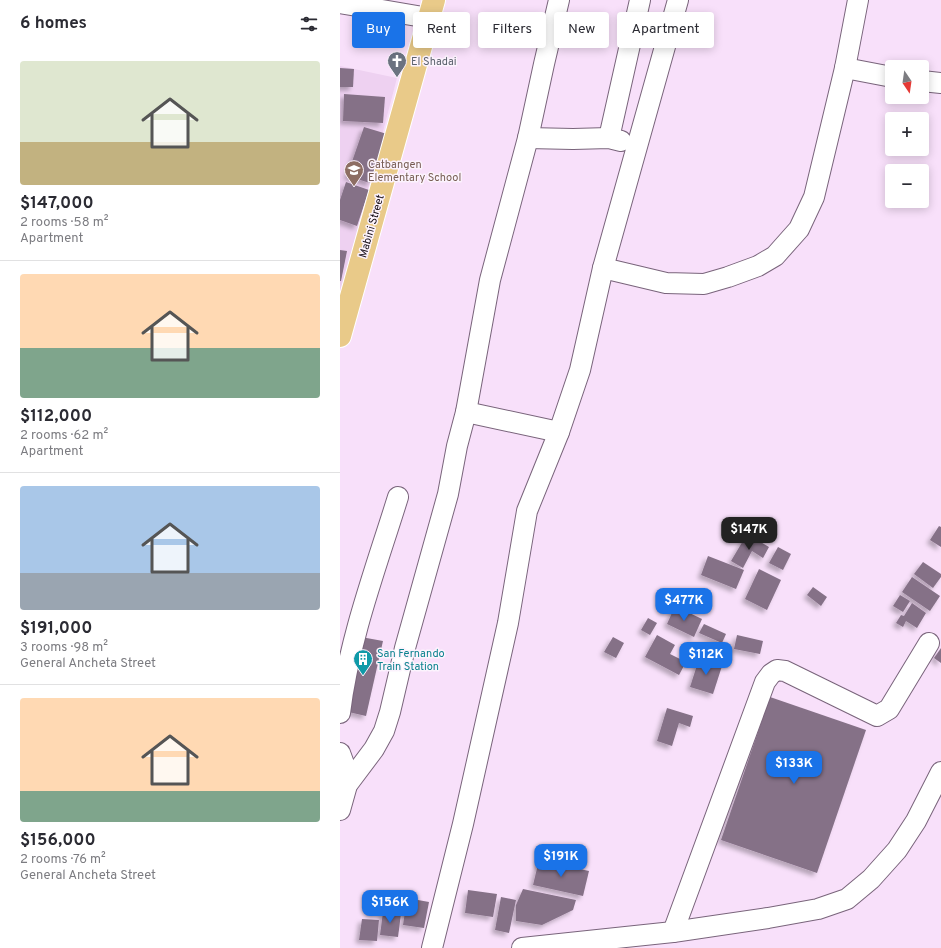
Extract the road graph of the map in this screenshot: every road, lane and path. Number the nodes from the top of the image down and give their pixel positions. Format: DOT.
graph roads {
  1 [pos="559,0"];
  2 [pos="640,0"];
  3 [pos="678,0"];
  4 [pos="858,0"];
  5 [pos="340,3"];
  6 [pos="432,9"];
  7 [pos="845,68"];
  8 [pos="885,75"];
  9 [pos="929,82"];
  10 [pos="941,83"];
  11 [pos="528,138"];
  12 [pos="610,138"];
  13 [pos="637,145"];
  14 [pos="603,268"];
  15 [pos="340,336"];
  16 [pos="466,412"];
  17 [pos="559,432"];
  18 [pos="398,497"];
  19 [pos="929,643"];
  20 [pos="340,713"];
  21 [pos="340,753"];
  22 [pos="941,772"];
  23 [pos="347,785"];
  24 [pos="340,810"];
  25 [pos="673,932"];
  26 [pos="432,948"];
  27 [pos="522,948"];
  1 -- 11 [label="street"];
  2 -- 12 [label="street"];
  3 -- 13 [label="street"];
  4 -- 7 [label="street"];
  5 -- 6 [label="street"];
  6 -- 15 [label="main road, Mabini Street"];
  7 -- 8 [label="street"];
  7 -- 14 [label="street"];
  9 -- 10 [label="street"];
  11 -- 12 [label="street"];
  11 -- 16 [label="street"];
  12 -- 13 [label="street"];
  13 -- 14 [label="street"];
  14 -- 17 [label="street"];
  16 -- 17 [label="street"];
  16 -- 23 [label="street"];
  17 -- 26 [label="street"];
  18 -- 20 [label="street"];
  19 -- 25 [label="street"];
  21 -- 23 [label="street"];
  22 -- 25 [label="street"];
  23 -- 24 [label="street"];
  25 -- 27 [label="street"];
}
